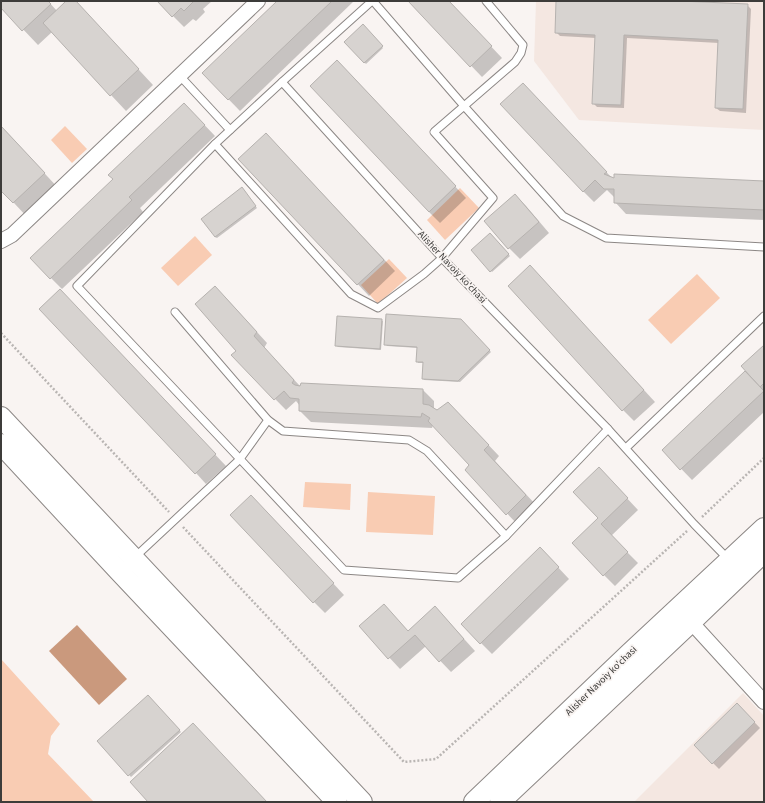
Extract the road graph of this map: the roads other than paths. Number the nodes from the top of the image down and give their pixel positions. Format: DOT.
graph roads {
  1 [pos="258,1"];
  2 [pos="373,1"];
  3 [pos="486,1"];
  4 [pos="180,76"];
  5 [pos="282,82"];
  6 [pos="464,106"];
  7 [pos="230,130"];
  8 [pos="215,144"];
  9 [pos="1,241"];
  10 [pos="764,246"];
  11 [pos="442,258"];
  12 [pos="175,312"];
  13 [pos="764,316"];
  14 [pos="1,417"];
  15 [pos="268,420"];
  16 [pos="608,429"];
  17 [pos="1,444"];
  18 [pos="626,448"];
  19 [pos="240,459"];
  20 [pos="764,528"];
  21 [pos="506,536"];
  22 [pos="764,552"];
  23 [pos="127,565"];
  24 [pos="735,567"];
  25 [pos="691,622"];
  26 [pos="764,702"];
  27 [pos="337,802"];
  28 [pos="362,802"];
  29 [pos="474,802"];
  30 [pos="500,802"];
  1 -- 4 [label="street"];
  2 -- 5 [label="lane"];
  2 -- 6 [label="lane"];
  3 -- 6 [label="lane"];
  4 -- 7 [label="lane"];
  4 -- 9 [label="street"];
  5 -- 7 [label="lane"];
  5 -- 11 [label="lane, Alisher Navoiy ko'chasi"];
  6 -- 10 [label="lane"];
  6 -- 11 [label="lane"];
  7 -- 8 [label="lane"];
  8 -- 11 [label="lane"];
  8 -- 19 [label="lane"];
  11 -- 16 [label="lane, Alisher Navoiy ko'chasi"];
  12 -- 15 [label="lane"];
  13 -- 18 [label="lane"];
  14 -- 23 [label="main road"];
  15 -- 19 [label="lane"];
  15 -- 21 [label="lane"];
  16 -- 18 [label="lane, Alisher Navoiy ko'chasi"];
  16 -- 21 [label="lane"];
  17 -- 23 [label="main road"];
  18 -- 24 [label="lane, Alisher Navoiy ko'chasi"];
  19 -- 21 [label="lane"];
  19 -- 23 [label="lane"];
  20 -- 24 [label="main road, Alisher Navoiy ko'chasi"];
  22 -- 24 [label="main road, Alisher Navoiy ko'chasi"];
  23 -- 27 [label="main road"];
  23 -- 28 [label="main road"];
  24 -- 25 [label="main road, Alisher Navoiy ko'chasi"];
  24 -- 29 [label="main road, Alisher Navoiy ko'chasi"];
  25 -- 26 [label="street"];
  25 -- 30 [label="main road, Alisher Navoiy ko'chasi"];
}
